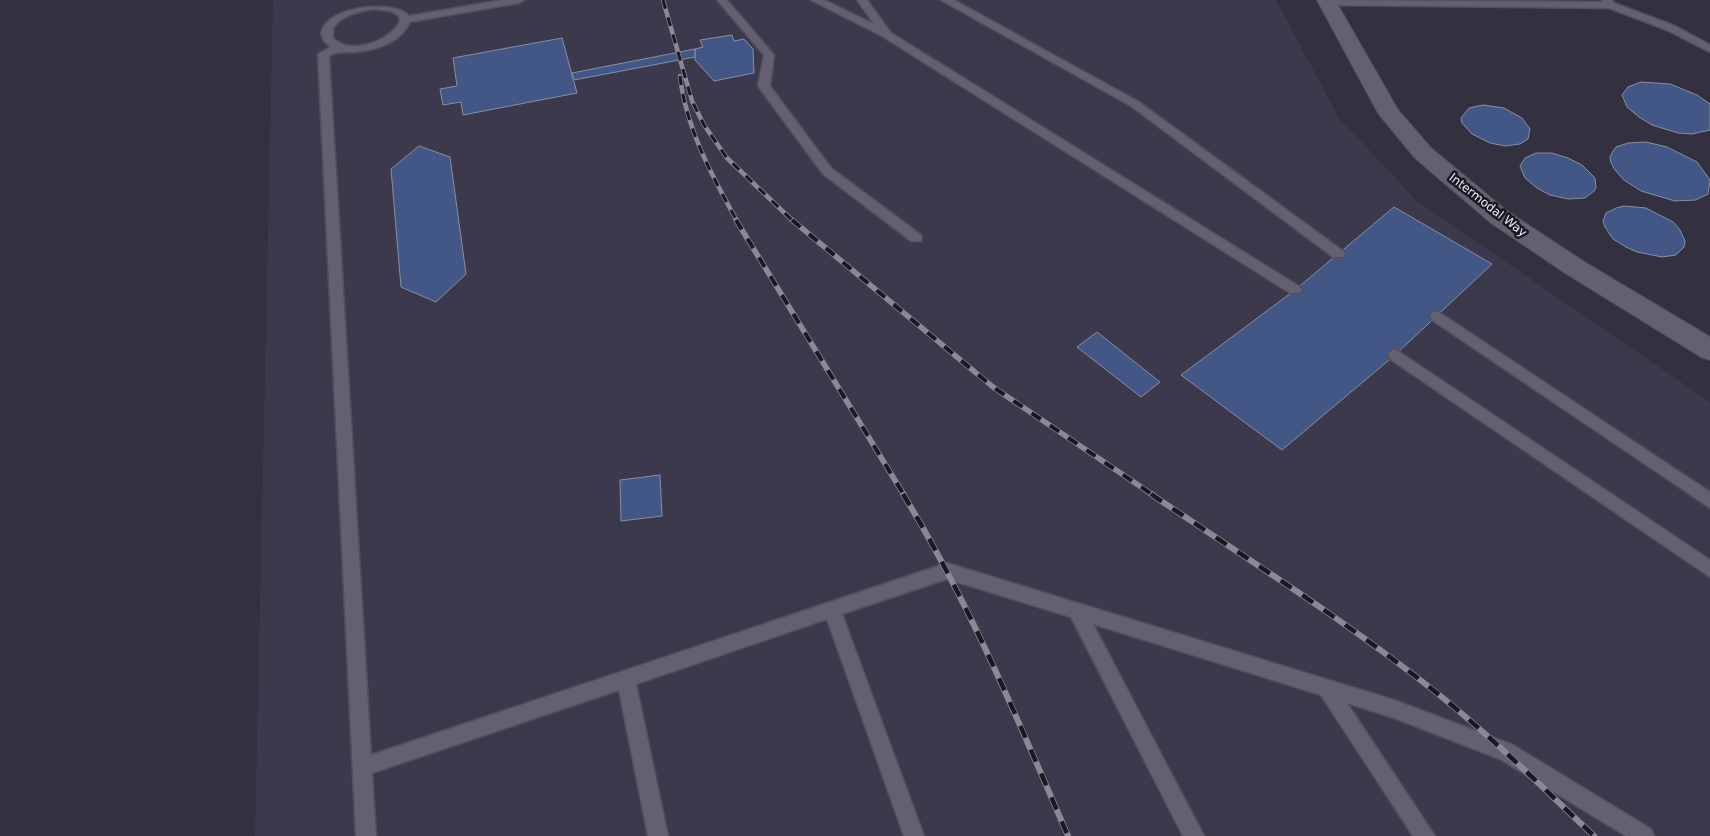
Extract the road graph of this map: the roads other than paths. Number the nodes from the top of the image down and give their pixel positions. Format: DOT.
graph roads {
  1 [pos="340,0"];
  2 [pos="519,0"];
  3 [pos="722,0"];
  4 [pos="816,0"];
  5 [pos="862,0"];
  6 [pos="946,0"];
  7 [pos="1326,1"];
  8 [pos="1609,2"];
  9 [pos="349,11"];
  10 [pos="406,20"];
  11 [pos="887,35"];
  12 [pos="338,47"];
  13 [pos="1710,49"];
  14 [pos="916,238"];
  15 [pos="1338,254"];
  16 [pos="1294,290"];
  17 [pos="1437,316"];
  18 [pos="1710,350"];
  19 [pos="1395,355"];
  20 [pos="1710,501"];
  21 [pos="1710,569"];
  22 [pos="832,610"];
  23 [pos="1077,611"];
  24 [pos="626,679"];
  25 [pos="1327,689"];
  26 [pos="362,767"];
  27 [pos="366,836"];
  28 [pos="658,836"];
  29 [pos="914,836"];
  30 [pos="1194,836"];
  31 [pos="1425,836"];
  32 [pos="1644,836"];
  1 -- 9 [label="lane"];
  2 -- 10 [label="lane"];
  3 -- 14 [label="lane"];
  4 -- 11 [label="lane"];
  5 -- 11 [label="lane"];
  6 -- 15 [label="lane"];
  7 -- 8 [label="lane"];
  7 -- 18 [label="street, Intermodal Way"];
  8 -- 13 [label="lane"];
  9 -- 10 [label="lane"];
  9 -- 12 [label="lane"];
  10 -- 12 [label="lane"];
  11 -- 16 [label="lane"];
  12 -- 26 [label="lane"];
  17 -- 20 [label="lane"];
  19 -- 21 [label="lane"];
  22 -- 23 [label="lane"];
  22 -- 24 [label="lane"];
  22 -- 29 [label="lane"];
  23 -- 25 [label="lane"];
  23 -- 30 [label="lane"];
  24 -- 26 [label="lane"];
  24 -- 28 [label="lane"];
  25 -- 31 [label="lane"];
  25 -- 32 [label="lane"];
  26 -- 27 [label="lane"];
}
